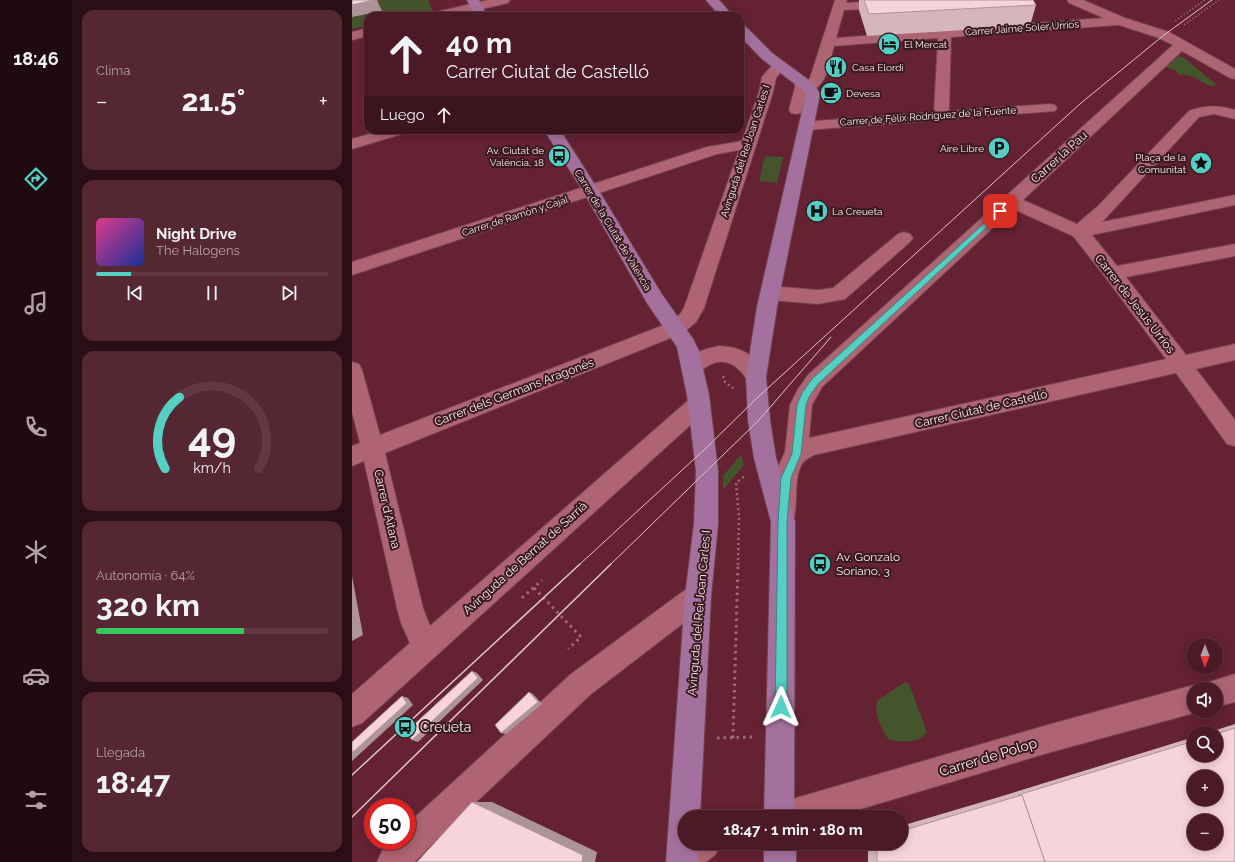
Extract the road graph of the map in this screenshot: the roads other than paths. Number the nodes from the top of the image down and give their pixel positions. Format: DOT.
graph roads {
  1 [pos="504,0"];
  2 [pos="712,0"];
  3 [pos="1073,0"];
  4 [pos="840,3"];
  5 [pos="902,4"];
  6 [pos="477,7"];
  7 [pos="454,12"];
  8 [pos="723,12"];
  9 [pos="1120,21"];
  10 [pos="364,33"];
  11 [pos="744,34"];
  12 [pos="945,34"];
  13 [pos="352,36"];
  14 [pos="828,42"];
  15 [pos="1182,44"];
  16 [pos="779,66"];
  17 [pos="1235,75"];
  18 [pos="805,84"];
  19 [pos="1050,108"];
  20 [pos="796,110"];
  21 [pos="1235,115"];
  22 [pos="941,116"];
  23 [pos="807,125"];
  24 [pos="386,134"];
  25 [pos="555,134"];
  26 [pos="352,144"];
  27 [pos="747,146"];
  28 [pos="591,191"];
  29 [pos="1235,200"];
  30 [pos="1011,201"];
  31 [pos="1079,232"];
  32 [pos="904,238"];
  33 [pos="1235,250"];
  34 [pos="352,269"];
  35 [pos="1113,273"];
  36 [pos="770,293"];
  37 [pos="676,328"];
  38 [pos="1235,352"];
  39 [pos="1180,364"];
  40 [pos="692,366"];
  41 [pos="352,370"];
  42 [pos="756,377"];
  43 [pos="699,404"];
  44 [pos="1235,437"];
  45 [pos="362,452"];
  46 [pos="796,454"];
  47 [pos="782,522"];
  48 [pos="698,596"];
  49 [pos="426,646"];
  50 [pos="1235,688"];
  51 [pos="1223,691"];
  52 [pos="1187,701"];
  53 [pos="352,713"];
  54 [pos="781,810"];
  55 [pos="805,810"];
  56 [pos="696,850"];
  57 [pos="780,850"];
  58 [pos="393,862"];
  59 [pos="682,862"];
  60 [pos="780,862"];
  1 -- 6 [label="street"];
  2 -- 8 [label="main road"];
  3 -- 9 [label="street"];
  4 -- 5 [label="street"];
  4 -- 14 [label="street"];
  6 -- 7 [label="street"];
  9 -- 12 [label="street, Carrer Jaime Soler Urrios"];
  9 -- 15 [label="street"];
  10 -- 13 [label="street"];
  11 -- 16 [label="main road"];
  12 -- 14 [label="street, Carrer Jaime Soler Urrios"];
  12 -- 22 [label="street"];
  14 -- 18 [label="street"];
  15 -- 17 [label="street"];
  15 -- 30 [label="street, Carrer la Pau"];
  16 -- 18 [label="main road"];
  16 -- 27 [label="street, Avinguda del Rei Joan Carles I"];
  18 -- 20 [label="street"];
  18 -- 23 [label="main road"];
  19 -- 22 [label="street, Carrer de Félix Rodríguez de la Fuente"];
  21 -- 31 [label="street"];
  22 -- 23 [label="street, Carrer de Félix Rodríguez de la Fuente"];
  23 -- 36 [label="main road"];
  24 -- 26 [label="street"];
  25 -- 28 [label="main road, Carrer de la Ciutat de València"];
  27 -- 28 [label="street, Carrer de Ramón y Cajal"];
  27 -- 37 [label="street, Avinguda del Rei Joan Carles I"];
  28 -- 34 [label="street, Carrer de Ramón y Cajal"];
  28 -- 37 [label="main road, Carrer de la Ciutat de València"];
  29 -- 31 [label="street"];
  30 -- 31 [label="street, Carrer de Jesús Urrios"];
  30 -- 46 [label="street, Carrer la Pau"];
  31 -- 35 [label="street, Carrer de Jesús Urrios"];
  32 -- 36 [label="street"];
  33 -- 35 [label="street"];
  35 -- 39 [label="street, Carrer de Jesús Urrios"];
  36 -- 42 [label="main road"];
  37 -- 40 [label="main road, Avinguda del Rei Joan Carles I"];
  37 -- 45 [label="street, Carrer dels Germans Aragonés"];
  38 -- 39 [label="street, Carrer Ciutat de Castelló"];
  39 -- 44 [label="street, Carrer de Jesús Urrios"];
  39 -- 46 [label="street, Carrer Ciutat de Castelló"];
  40 -- 42 [label="street"];
  40 -- 43 [label="main road, Avinguda del Rei Joan Carles I"];
  41 -- 45 [label="street, Carrer d'Aitana"];
  42 -- 47 [label="main road"];
  43 -- 48 [label="main road, Avinguda del Rei Joan Carles I"];
  43 -- 49 [label="street, Avinguda de Bernat de Sarrià"];
  45 -- 49 [label="street, Carrer d'Aitana"];
  46 -- 47 [label="street"];
  47 -- 54 [label="main road"];
  48 -- 58 [label="street"];
  48 -- 59 [label="main road, Avinguda del Rei Joan Carles I"];
  49 -- 53 [label="street, Avinguda de Bernat de Sarrià"];
  50 -- 51 [label="street"];
  52 -- 55 [label="street, Carrer de Polop"];
  56 -- 59 [label="street"];
  57 -- 60 [label="main road"];
}
